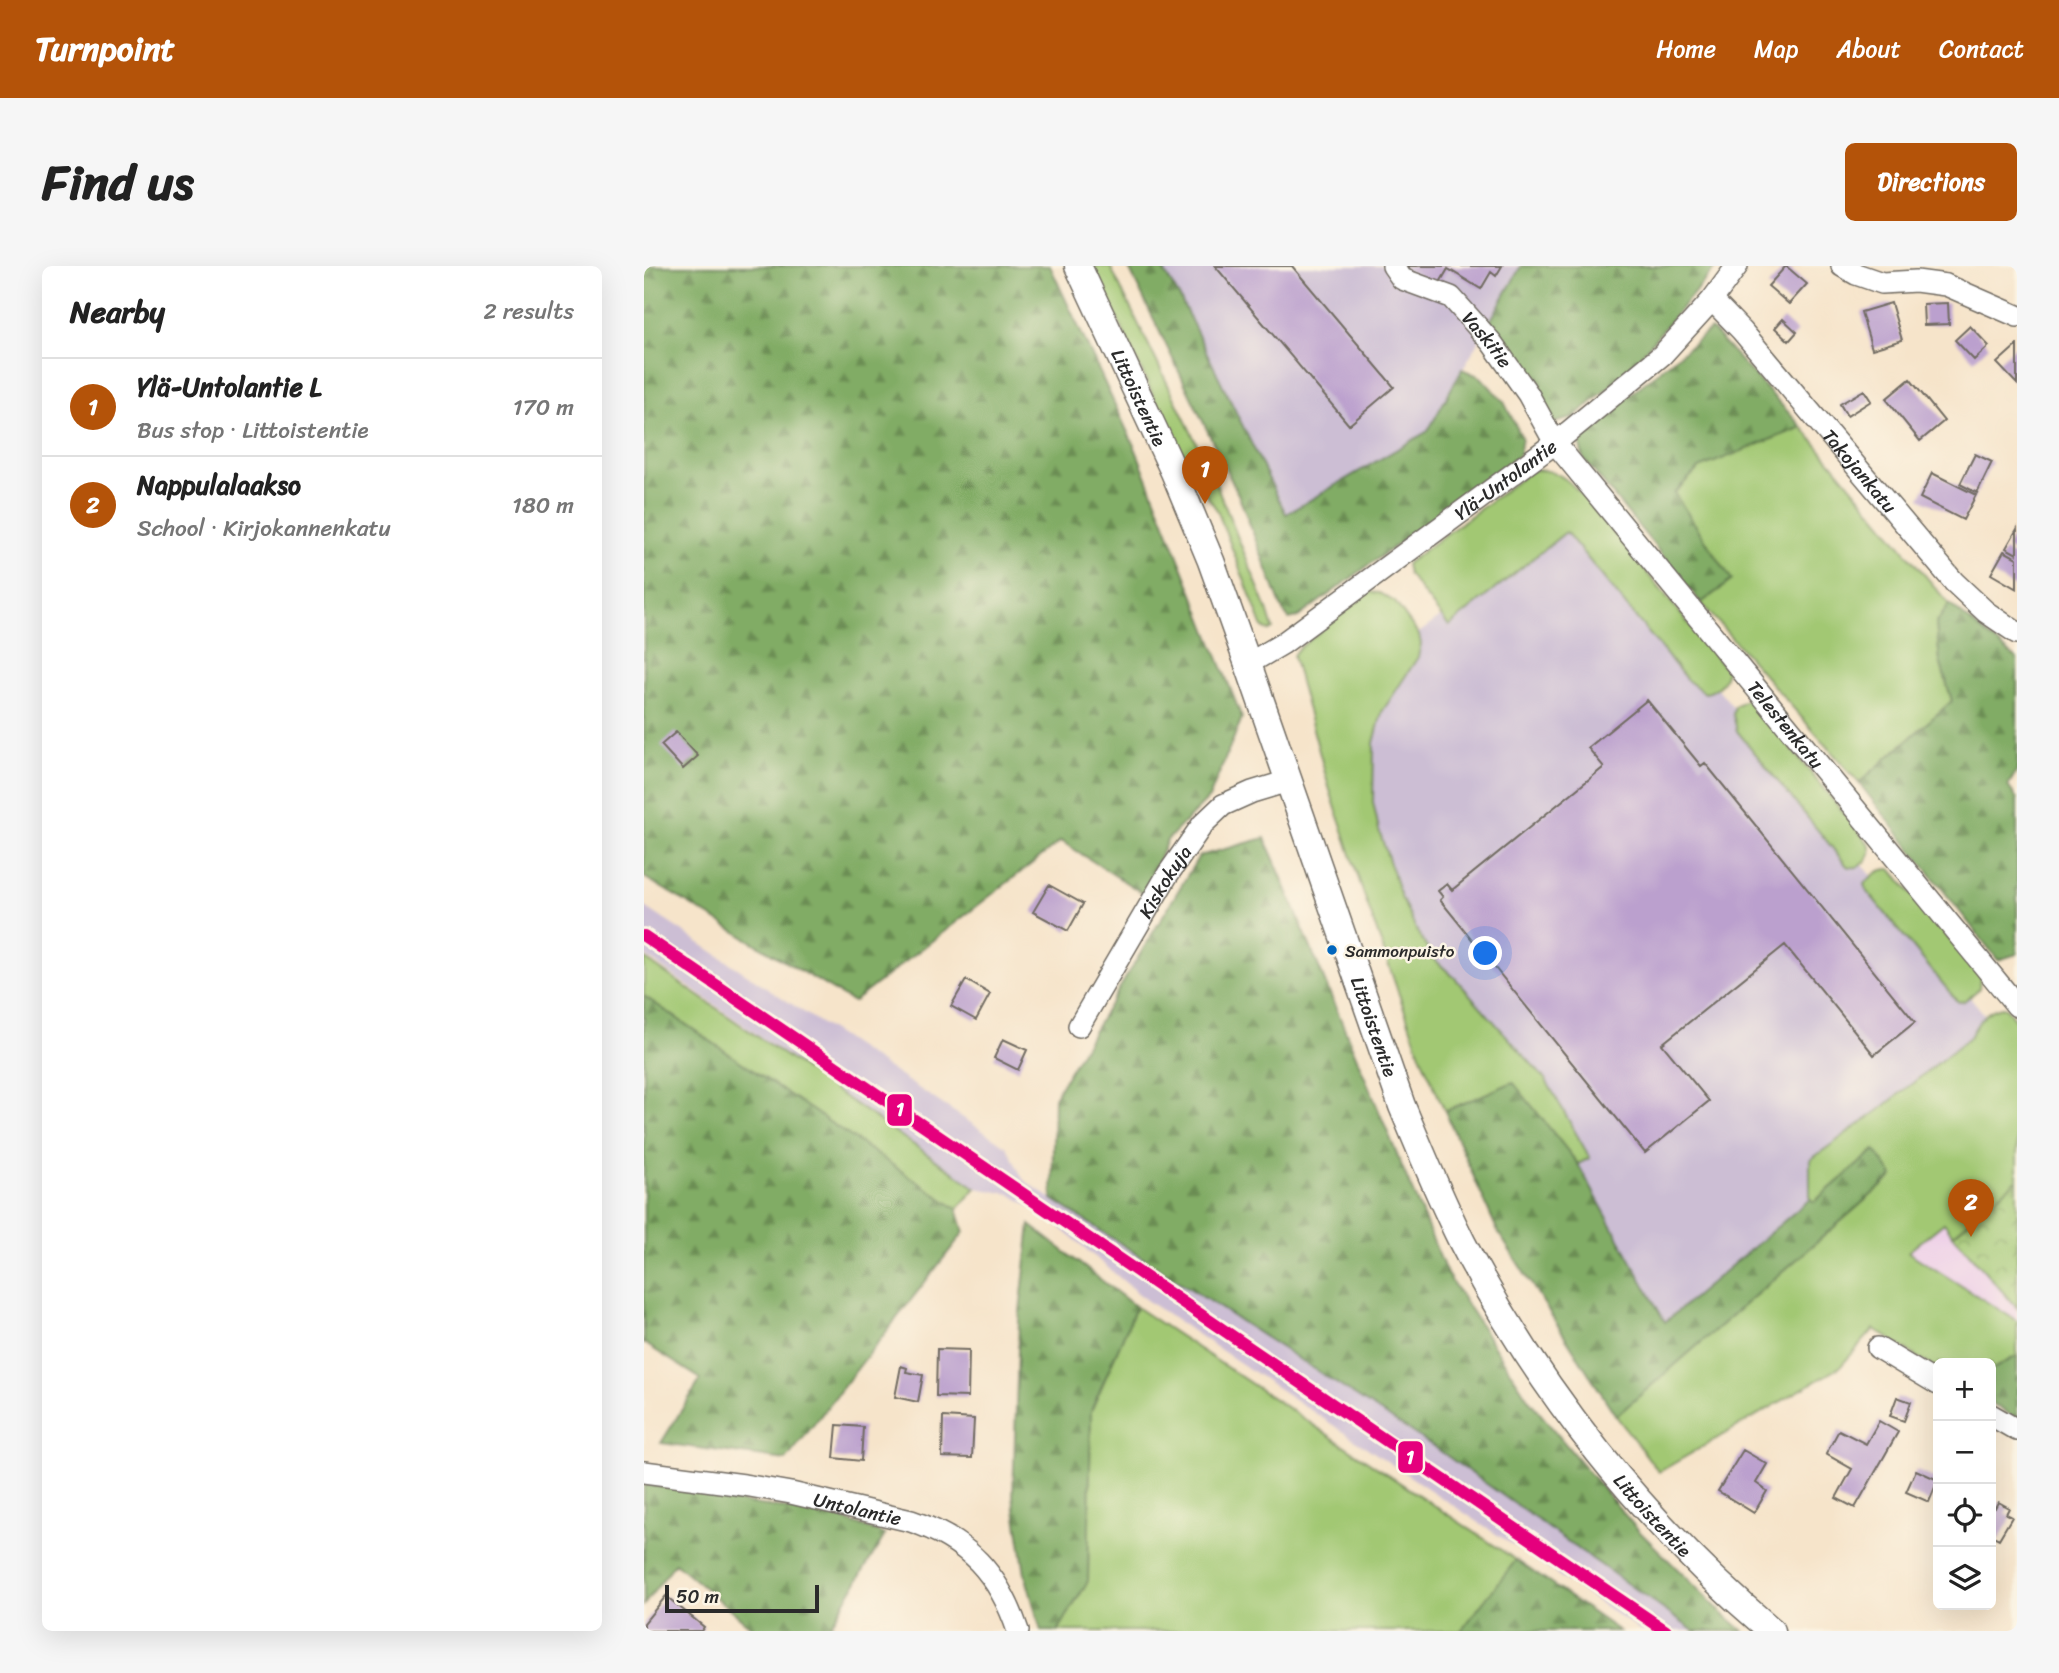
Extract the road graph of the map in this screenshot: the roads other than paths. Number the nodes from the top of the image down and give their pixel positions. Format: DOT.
graph roads {
  1 [pos="1078,266"];
  2 [pos="1393,266"];
  3 [pos="1737,266"];
  4 [pos="1842,266"];
  5 [pos="1712,300"];
  6 [pos="2017,316"];
  7 [pos="1555,443"];
  8 [pos="2017,633"];
  9 [pos="1248,664"];
  10 [pos="1288,781"];
  11 [pos="2017,1006"];
  12 [pos="1079,1026"];
  13 [pos="1878,1348"];
  14 [pos="1933,1381"];
  15 [pos="1996,1418"];
  16 [pos="2017,1430"];
  17 [pos="644,1472"];
  18 [pos="1018,1631"];
  19 [pos="1772,1631"];
  1 -- 9 [label="street, Littoistentie"];
  2 -- 7 [label="street, Vaskitie"];
  3 -- 5 [label="street, Ylä-Untolantie"];
  4 -- 6 [label="street"];
  5 -- 7 [label="street, Ylä-Untolantie"];
  5 -- 8 [label="street, Takojankatu"];
  7 -- 9 [label="street, Ylä-Untolantie"];
  7 -- 11 [label="street, Telestenkatu"];
  9 -- 10 [label="street, Littoistentie"];
  10 -- 12 [label="street, Kiskokuja"];
  10 -- 19 [label="street, Littoistentie"];
  13 -- 14 [label="street"];
  15 -- 16 [label="street"];
  17 -- 18 [label="street, Untolantie"];
}
